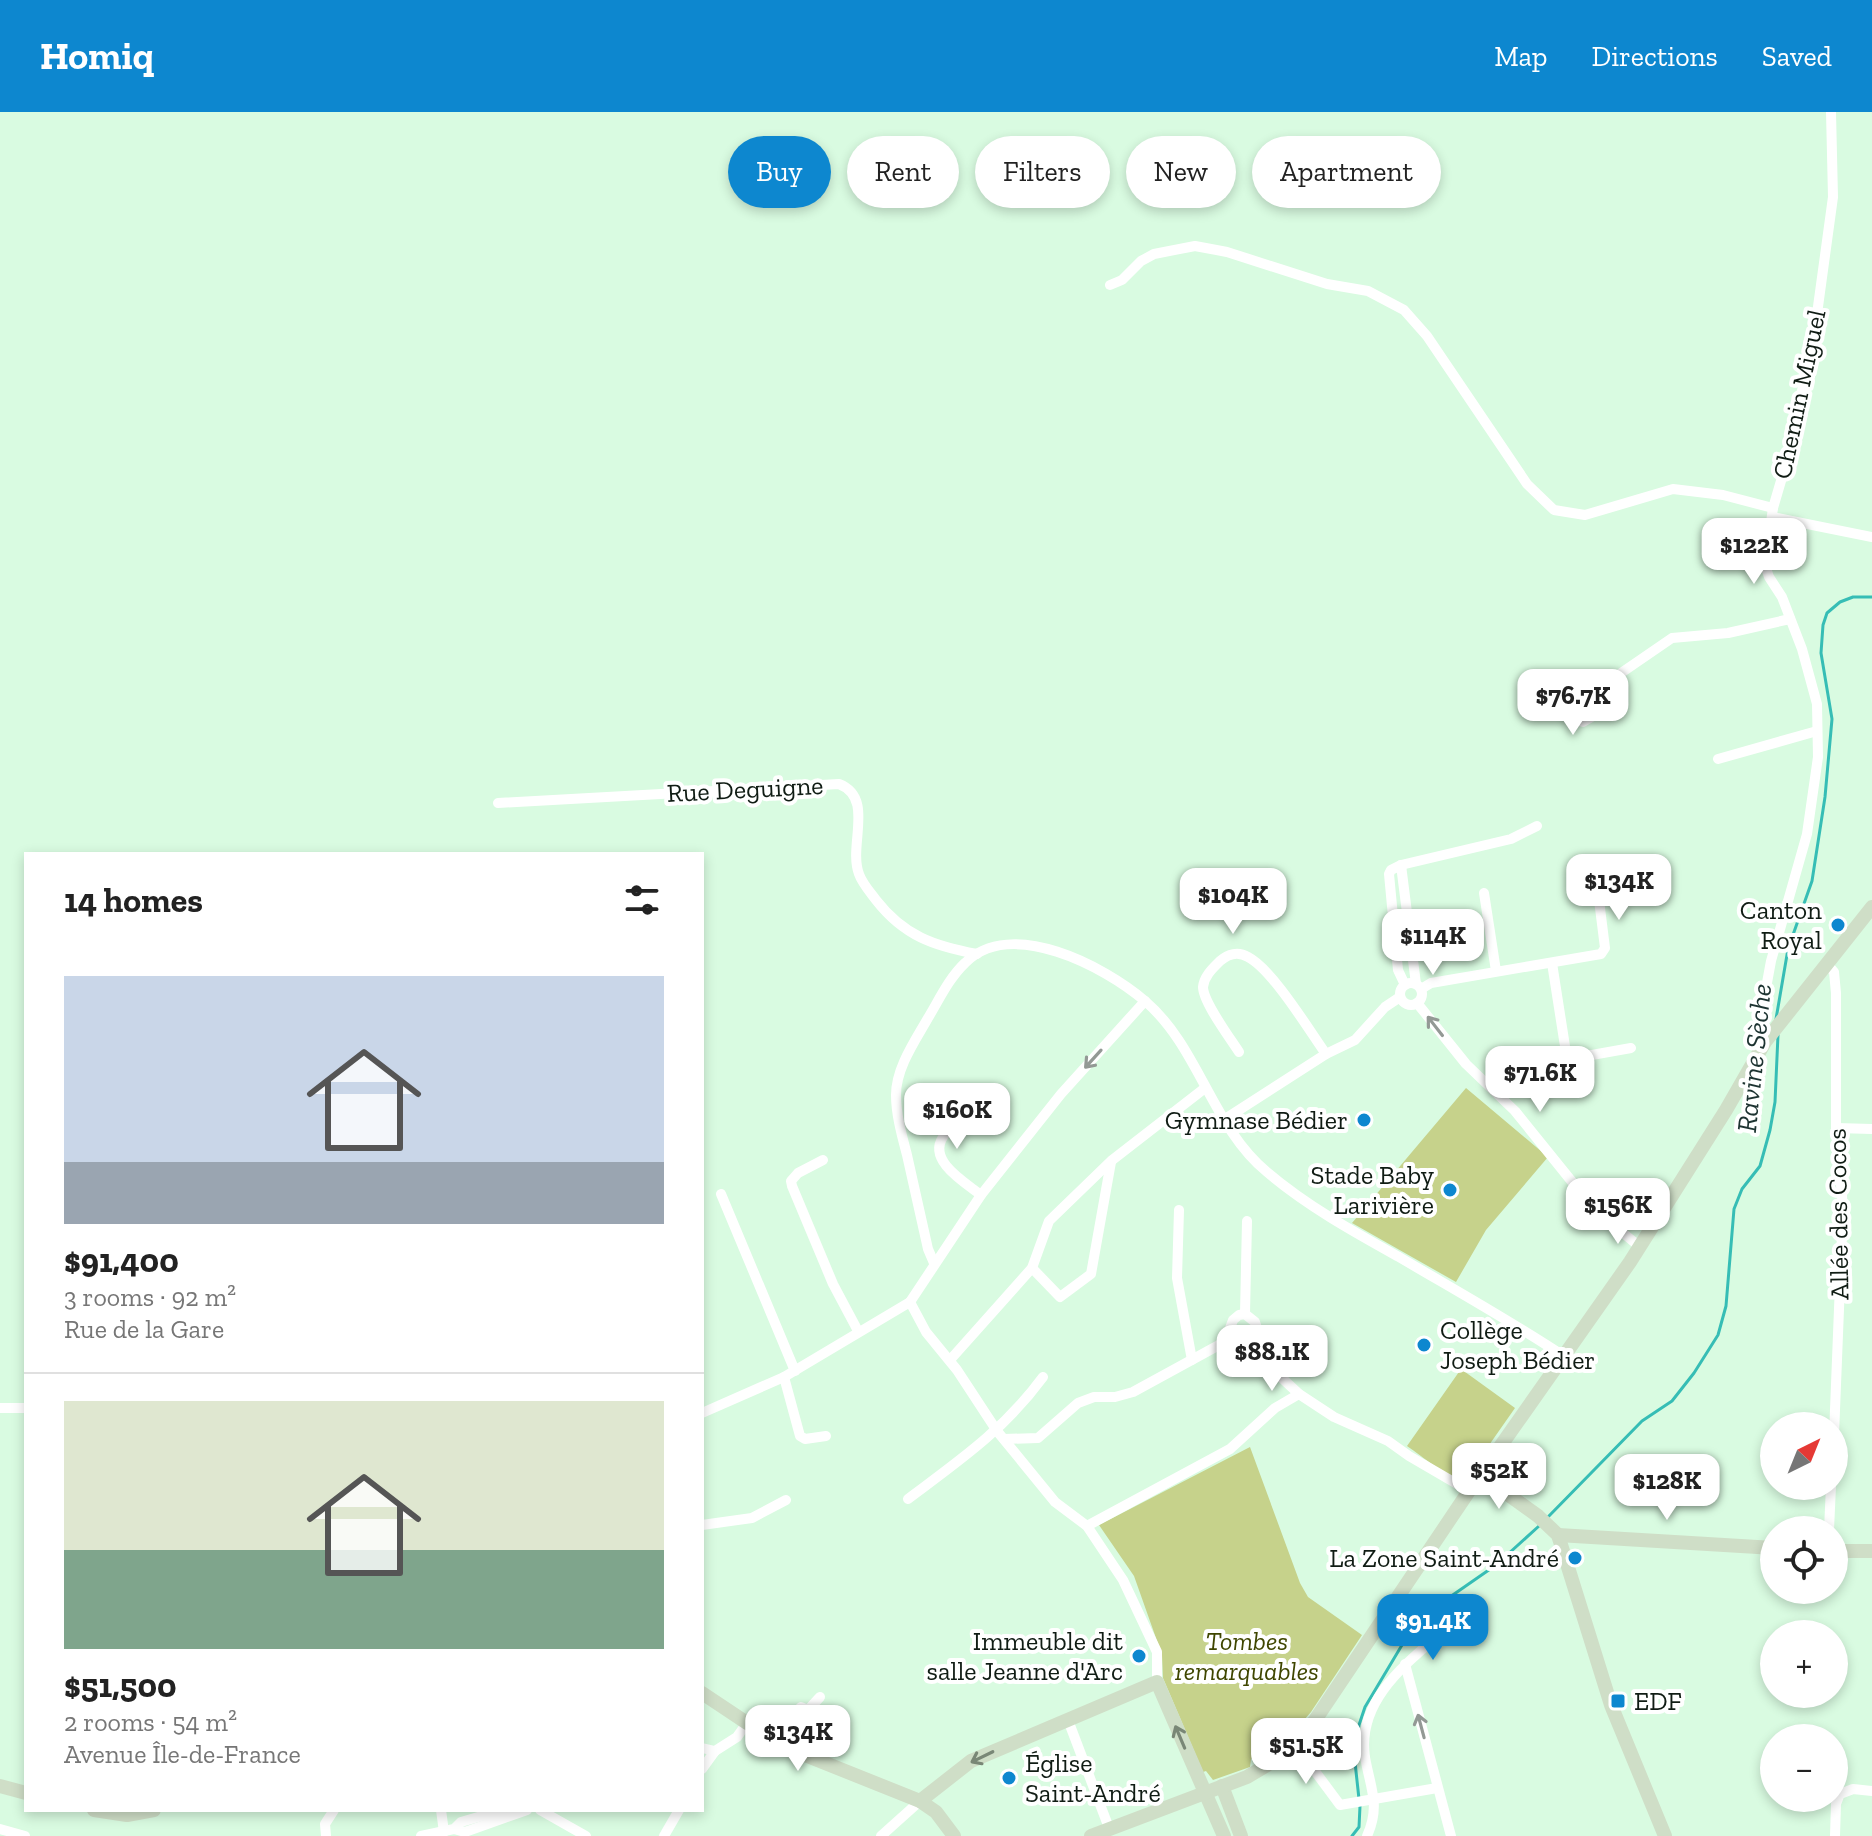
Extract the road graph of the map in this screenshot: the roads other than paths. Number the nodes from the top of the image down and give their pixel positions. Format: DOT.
graph roads {
  1 [pos="1831,112"];
  2 [pos="1110,285"];
  3 [pos="1773,512"];
  4 [pos="1872,537"];
  5 [pos="1790,619"];
  6 [pos="1597,690"];
  7 [pos="1817,731"];
  8 [pos="1718,759"];
  9 [pos="498,803"];
  10 [pos="1537,826"];
  11 [pos="1401,865"];
  12 [pos="1596,876"];
  13 [pos="1484,893"];
  14 [pos="1872,907"];
  15 [pos="977,954"];
  16 [pos="1552,963"];
  17 [pos="1496,971"];
  18 [pos="1823,971"];
  19 [pos="1414,986"];
  20 [pos="1400,997"];
  21 [pos="1145,1001"];
  22 [pos="1417,1003"];
  23 [pos="1769,1036"];
  24 [pos="1631,1048"];
  25 [pos="1239,1052"];
  26 [pos="1326,1054"];
  27 [pos="1567,1059"];
  28 [pos="1519,1068"];
  29 [pos="1205,1088"];
  30 [pos="973,1104"];
  31 [pos="1225,1119"];
  32 [pos="1836,1128"];
  33 [pos="1872,1129"];
  34 [pos="823,1160"];
  35 [pos="1111,1161"];
  36 [pos="721,1194"];
  37 [pos="981,1195"];
  38 [pos="1179,1210"];
  39 [pos="1247,1221"];
  40 [pos="1640,1247"];
  41 [pos="934,1263"];
  42 [pos="1032,1268"];
  43 [pos="910,1302"];
  44 [pos="1245,1314"];
  45 [pos="858,1331"];
  46 [pos="1230,1339"];
  47 [pos="1565,1357"];
  48 [pos="950,1360"];
  49 [pos="1192,1360"];
  50 [pos="1270,1367"];
  51 [pos="795,1371"];
  52 [pos="784,1377"];
  53 [pos="1043,1377"];
  54 [pos="1299,1394"];
  55 [pos="0,1408"];
  56 [pos="24,1408"];
  57 [pos="704,1412"];
  58 [pos="1835,1412"];
  59 [pos="1001,1435"];
  60 [pos="826,1436"];
  61 [pos="1481,1475"];
  62 [pos="1469,1491"];
  63 [pos="908,1499"];
  64 [pos="786,1500"];
  65 [pos="704,1525"];
  66 [pos="1087,1526"];
  67 [pos="1554,1531"];
  68 [pos="1760,1547"];
  69 [pos="1848,1551"];
  70 [pos="1872,1551"];
  71 [pos="1440,1634"];
  72 [pos="1405,1664"];
  73 [pos="1157,1682"];
  74 [pos="704,1694"];
  75 [pos="820,1697"];
  76 [pos="1068,1720"];
  77 [pos="747,1723"];
  78 [pos="773,1737"];
  79 [pos="1297,1747"];
  80 [pos="704,1748"];
  81 [pos="715,1751"];
  82 [pos="704,1766"];
  83 [pos="0,1786"];
  84 [pos="1222,1786"];
  85 [pos="1437,1788"];
  86 [pos="1872,1791"];
  87 [pos="24,1792"];
  88 [pos="1204,1792"];
  89 [pos="920,1801"];
  90 [pos="1374,1801"];
  91 [pos="107,1812"];
  92 [pos="143,1812"];
  93 [pos="333,1812"];
  94 [pos="442,1812"];
  95 [pos="461,1812"];
  96 [pos="525,1812"];
  97 [pos="544,1812"];
  98 [pos="678,1812"];
  99 [pos="476,1813"];
  100 [pos="1109,1828"];
  101 [pos="0,1829"];
  102 [pos="450,1830"];
  103 [pos="25,1836"];
  104 [pos="326,1836"];
  105 [pos="421,1836"];
  106 [pos="586,1836"];
  107 [pos="664,1836"];
  108 [pos="881,1836"];
  109 [pos="954,1836"];
  110 [pos="1091,1836"];
  111 [pos="1224,1836"];
  112 [pos="1241,1836"];
  113 [pos="1367,1836"];
  114 [pos="1451,1836"];
  115 [pos="1665,1836"];
  116 [pos="1835,1836"];
  1 -- 3 [label="street, Chemin Miguel"];
  2 -- 3 [label="street"];
  3 -- 4 [label="street"];
  3 -- 5 [label="street, Chemin Miguel"];
  5 -- 6 [label="street"];
  5 -- 7 [label="street, Chemin Miguel"];
  7 -- 8 [label="street"];
  7 -- 23 [label="street, Chemin Miguel"];
  9 -- 15 [label="street, Rue Deguigne"];
  10 -- 11 [label="street"];
  11 -- 19 [label="street"];
  11 -- 19 [label="street"];
  12 -- 16 [label="street"];
  13 -- 17 [label="street"];
  14 -- 18 [label="street"];
  15 -- 21 [label="street"];
  15 -- 41 [label="street"];
  16 -- 17 [label="street"];
  16 -- 27 [label="street"];
  17 -- 19 [label="street"];
  18 -- 23 [label="street"];
  18 -- 32 [label="street, Allée des Cocos"];
  19 -- 20 [label="street"];
  19 -- 22 [label="street"];
  20 -- 22 [label="street"];
  20 -- 26 [label="street"];
  21 -- 29 [label="street"];
  21 -- 37 [label="street, one-way"];
  40 -- 22 [label="street, one-way"];
  23 -- 40 [label="street"];
  24 -- 27 [label="street"];
  25 -- 26 [label="street"];
  26 -- 31 [label="street"];
  27 -- 28 [label="street"];
  29 -- 31 [label="street"];
  29 -- 35 [label="street"];
  30 -- 37 [label="street"];
  31 -- 47 [label="street"];
  32 -- 33 [label="street"];
  32 -- 58 [label="street, Allée des Cocos"];
  34 -- 45 [label="street"];
  35 -- 42 [label="street"];
  35 -- 42 [label="street"];
  36 -- 51 [label="street"];
  37 -- 41 [label="street"];
  38 -- 49 [label="street"];
  39 -- 44 [label="street"];
  40 -- 47 [label="street"];
  41 -- 43 [label="street"];
  42 -- 48 [label="street"];
  43 -- 45 [label="street"];
  43 -- 48 [label="street"];
  44 -- 46 [label="street"];
  44 -- 50 [label="street"];
  45 -- 51 [label="street"];
  46 -- 49 [label="street"];
  46 -- 50 [label="street"];
  47 -- 61 [label="street"];
  48 -- 59 [label="street"];
  49 -- 59 [label="street"];
  50 -- 54 [label="street"];
  51 -- 52 [label="street"];
  52 -- 57 [label="street"];
  52 -- 60 [label="street"];
  53 -- 59 [label="street"];
  54 -- 62 [label="street"];
  54 -- 66 [label="street"];
  55 -- 56 [label="street"];
  59 -- 63 [label="street"];
  59 -- 66 [label="street"];
  61 -- 62 [label="street"];
  61 -- 67 [label="street"];
  62 -- 79 [label="street"];
  64 -- 65 [label="street"];
  66 -- 73 [label="street"];
  67 -- 68 [label="street"];
  67 -- 115 [label="street"];
  69 -- 70 [label="street"];
  71 -- 72 [label="street"];
  85 -- 72 [label="street, one-way"];
  72 -- 90 [label="street"];
  73 -- 76 [label="street"];
  88 -- 73 [label="street, one-way"];
  74 -- 77 [label="street"];
  75 -- 78 [label="street"];
  76 -- 89 [label="street, one-way"];
  76 -- 100 [label="street"];
  77 -- 78 [label="street"];
  77 -- 81 [label="street"];
  78 -- 89 [label="street"];
  79 -- 84 [label="street"];
  79 -- 90 [label="street"];
  80 -- 81 [label="street"];
  81 -- 82 [label="street"];
  83 -- 87 [label="street"];
  84 -- 88 [label="street"];
  84 -- 112 [label="street"];
  85 -- 90 [label="street"];
  85 -- 114 [label="street"];
  86 -- 116 [label="street"];
  88 -- 100 [label="street"];
  88 -- 111 [label="street"];
  89 -- 108 [label="street"];
  89 -- 109 [label="street"];
  90 -- 113 [label="street"];
  91 -- 92 [label="street"];
  93 -- 104 [label="street"];
  94 -- 102 [label="street"];
  95 -- 102 [label="street"];
  96 -- 102 [label="street"];
  97 -- 106 [label="street"];
  98 -- 107 [label="street"];
  99 -- 102 [label="street"];
  100 -- 110 [label="street"];
  101 -- 103 [label="street"];
  102 -- 105 [label="street"];
}
